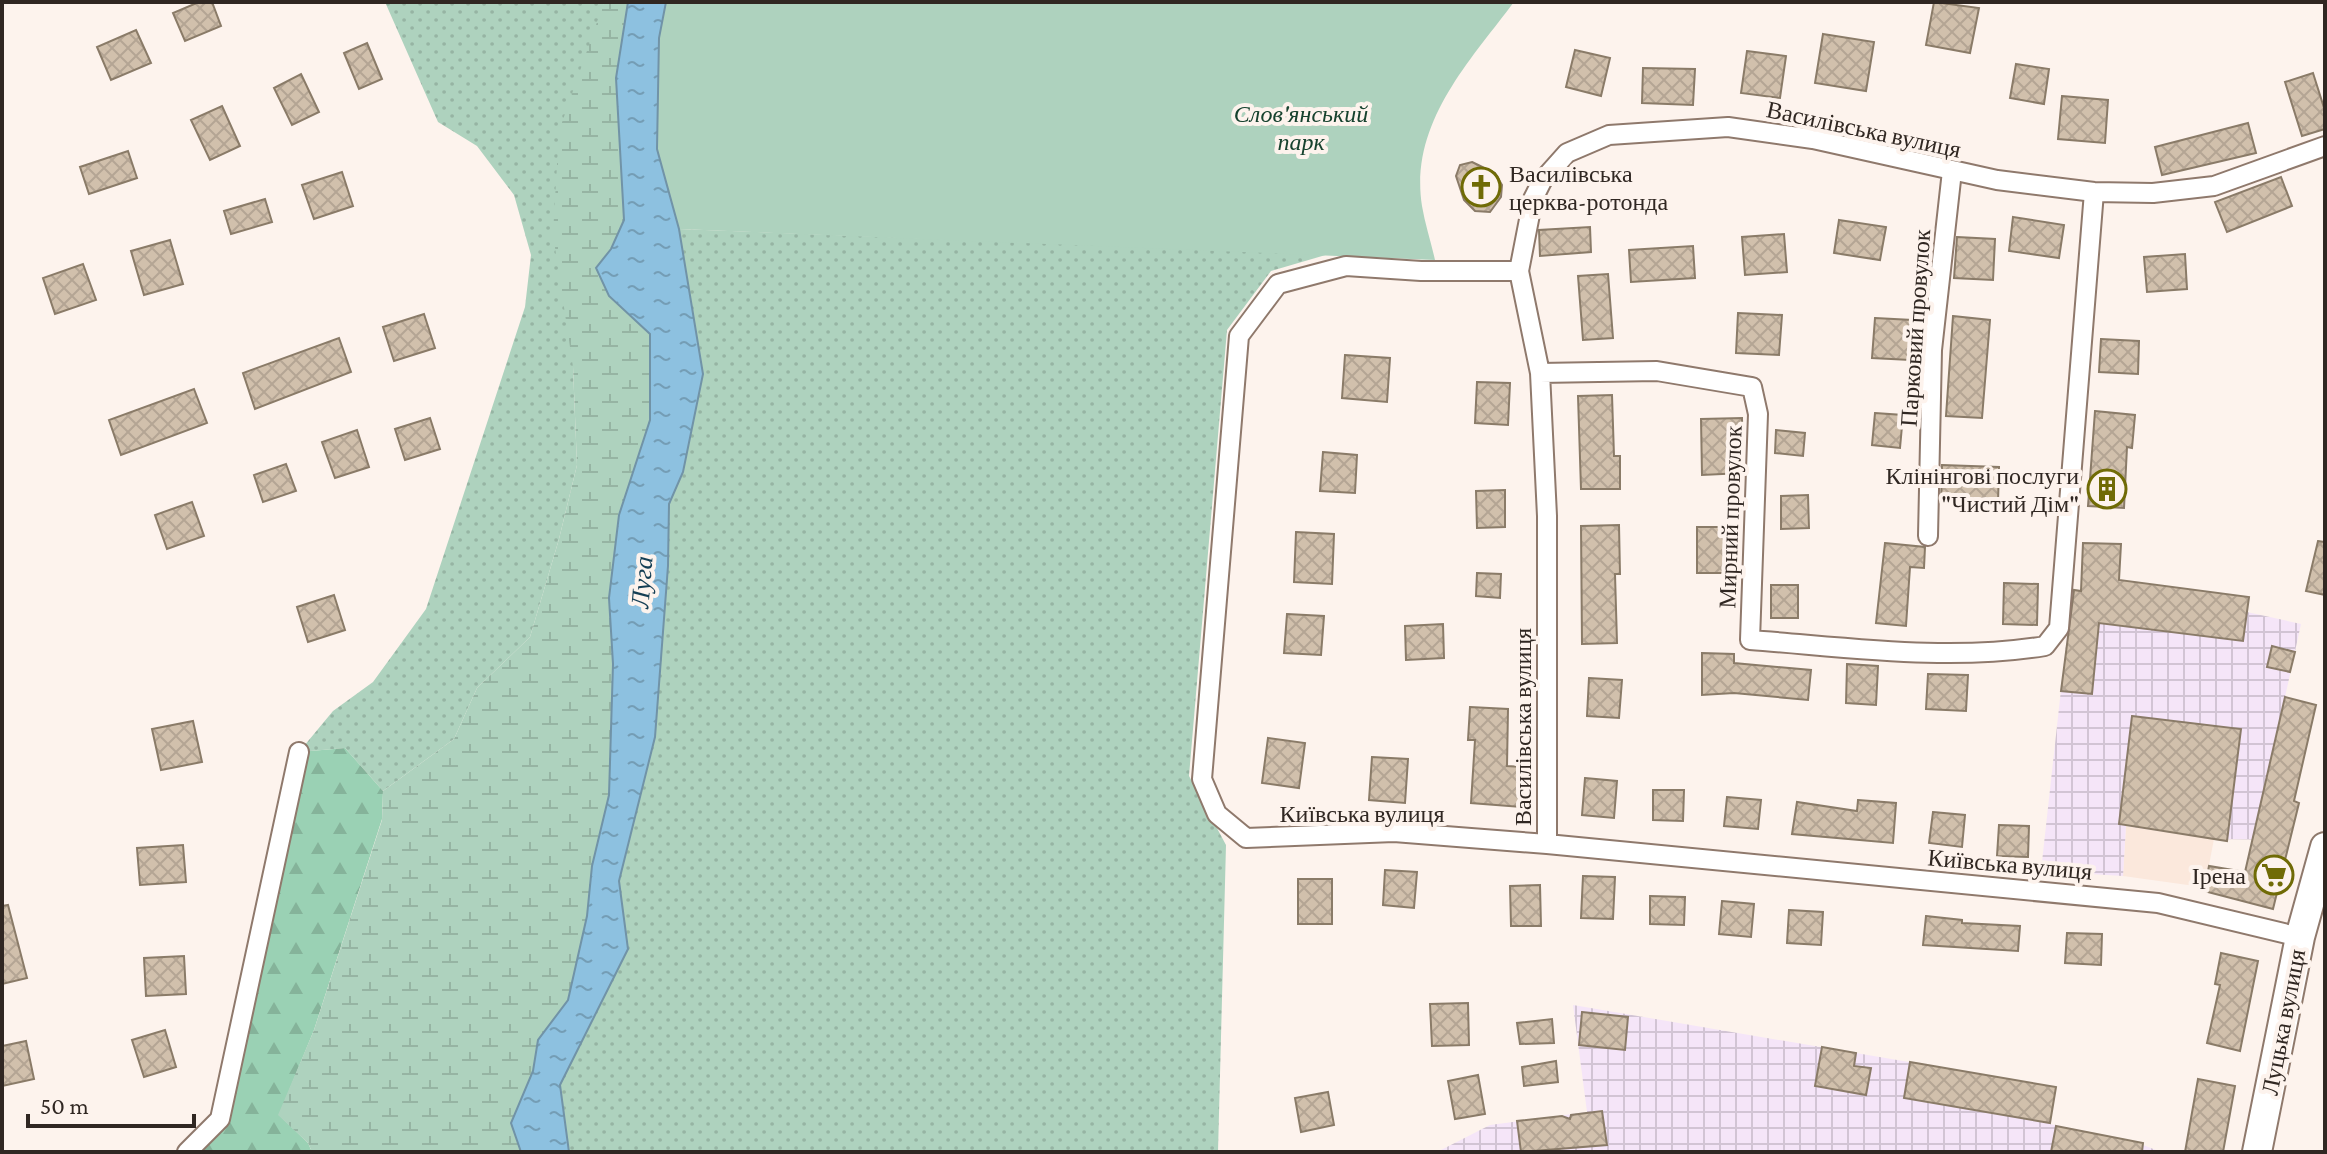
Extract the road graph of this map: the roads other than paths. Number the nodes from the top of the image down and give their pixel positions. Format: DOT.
graph roads {
  1 [pos="2325,146"];
  2 [pos="1952,171"];
  3 [pos="2094,192"];
  4 [pos="1519,271"];
  5 [pos="1540,373"];
  6 [pos="1928,536"];
  7 [pos="299,752"];
  8 [pos="1547,844"];
  9 [pos="2325,847"];
  10 [pos="2300,937"];
  11 [pos="187,1152"];
  12 [pos="2257,1152"];
  1 -- 3 [label="street, Василівська вулиця"];
  2 -- 3 [label="street, Василівська вулиця"];
  2 -- 4 [label="street, Василівська вулиця"];
  2 -- 6 [label="street, Парковий провулок"];
  3 -- 5 [label="street, Мирний провулок"];
  4 -- 5 [label="street, Василівська вулиця"];
  4 -- 8 [label="street, Київська вулиця"];
  5 -- 8 [label="street, Василівська вулиця"];
  7 -- 11 [label="street"];
  8 -- 10 [label="street, Київська вулиця"];
  9 -- 10 [label="main road, Луцька вулиця"];
  10 -- 12 [label="main road, Луцька вулиця"];
}
